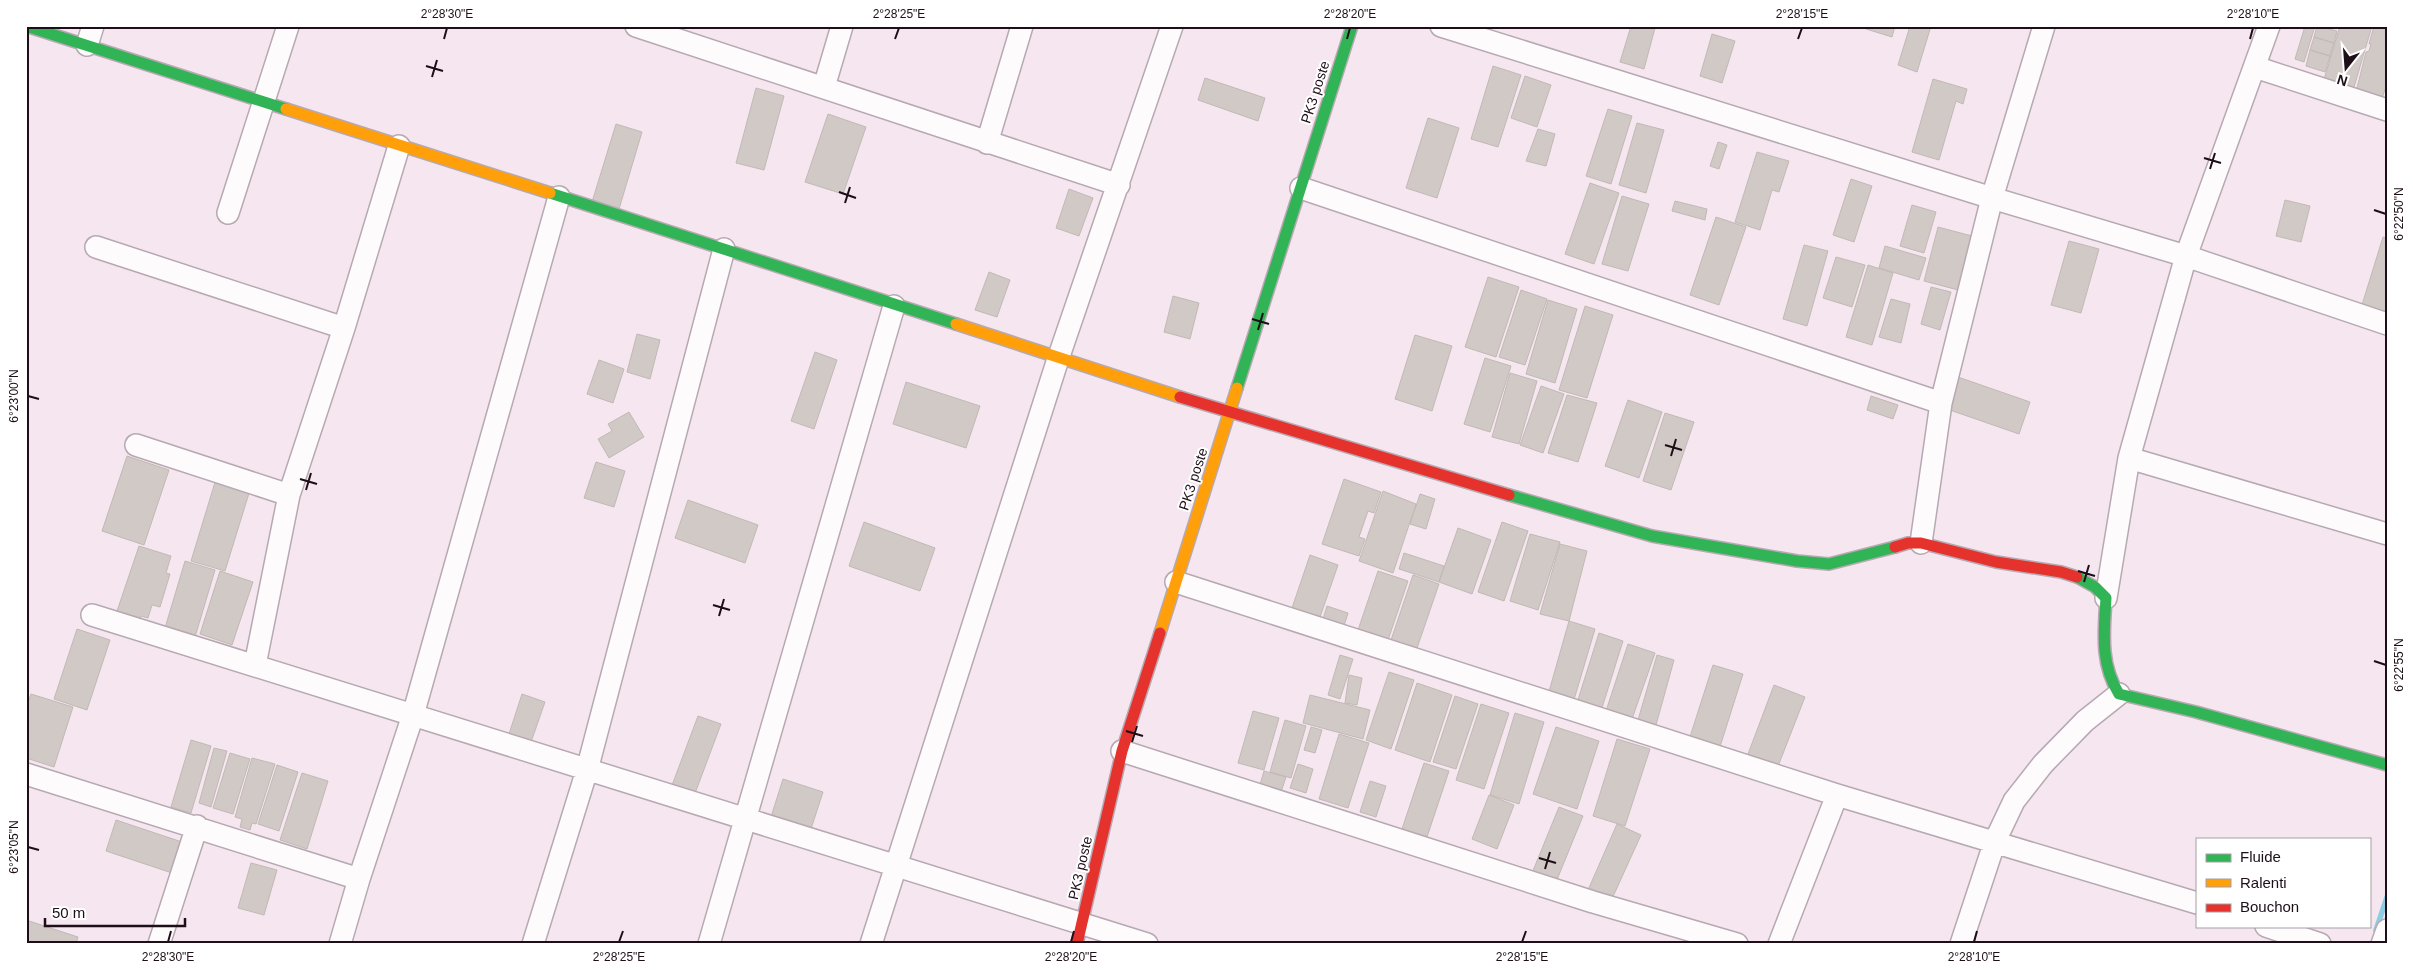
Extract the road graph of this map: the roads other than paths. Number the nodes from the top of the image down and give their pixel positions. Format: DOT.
graph roads {
  1 [pos="26,26"];
  2 [pos="288,26"];
  3 [pos="636,26"];
  4 [pos="842,26"];
  5 [pos="1022,26"];
  6 [pos="1172,26"];
  7 [pos="1352,26"];
  8 [pos="1441,26"];
  9 [pos="2044,26"];
  10 [pos="2269,26"];
  11 [pos="658,29"];
  12 [pos="90,36"];
  13 [pos="2255,67"];
  14 [pos="824,87"];
  15 [pos="263,102"];
  16 [pos="2387,110"];
  17 [pos="987,143"];
  18 [pos="399,146"];
  19 [pos="1119,185"];
  20 [pos="1301,188"];
  21 [pos="559,197"];
  22 [pos="1992,198"];
  23 [pos="228,212"];
  24 [pos="96,247"];
  25 [pos="724,249"];
  26 [pos="2186,256"];
  27 [pos="894,306"];
  28 [pos="2387,324"];
  29 [pos="344,328"];
  30 [pos="1058,359"];
  31 [pos="1941,403"];
  32 [pos="1229,414"];
  33 [pos="136,445"];
  34 [pos="2129,458"];
  35 [pos="290,495"];
  36 [pos="2387,534"];
  37 [pos="1921,542"];
  38 [pos="1176,582"];
  39 [pos="2106,598"];
  40 [pos="92,615"];
  41 [pos="254,665"];
  42 [pos="2119,694"];
  43 [pos="413,715"];
  44 [pos="1122,751"];
  45 [pos="2387,765"];
  46 [pos="587,770"];
  47 [pos="26,774"];
  48 [pos="1837,795"];
  49 [pos="746,820"];
  50 [pos="197,826"];
  51 [pos="1995,841"];
  52 [pos="896,867"];
  53 [pos="359,879"];
  54 [pos="2196,903"];
  55 [pos="2272,928"];
  56 [pos="2387,930"];
  57 [pos="1080,934"];
  58 [pos="159,944"];
  59 [pos="340,944"];
  60 [pos="532,944"];
  61 [pos="709,944"];
  62 [pos="871,944"];
  63 [pos="1147,944"];
  64 [pos="1737,944"];
  65 [pos="1779,944"];
  66 [pos="1961,944"];
  67 [pos="2320,944"];
  68 [pos="2382,944"];
  1 -- 12 [label="street"];
  2 -- 15 [label="street"];
  3 -- 11 [label="street"];
  4 -- 14 [label="street"];
  5 -- 17 [label="street"];
  6 -- 19 [label="street"];
  7 -- 20 [label="street, PK3 poste"];
  8 -- 22 [label="street"];
  9 -- 22 [label="street"];
  10 -- 13 [label="street"];
  11 -- 14 [label="street"];
  12 -- 15 [label="street"];
  13 -- 16 [label="street"];
  13 -- 26 [label="street"];
  14 -- 17 [label="street"];
  15 -- 18 [label="street"];
  15 -- 23 [label="street"];
  17 -- 19 [label="street"];
  18 -- 21 [label="street"];
  18 -- 29 [label="street"];
  19 -- 30 [label="street"];
  20 -- 31 [label="street"];
  20 -- 32 [label="street, PK3 poste"];
  21 -- 25 [label="street"];
  21 -- 43 [label="street"];
  22 -- 26 [label="street"];
  22 -- 31 [label="street"];
  24 -- 29 [label="street"];
  25 -- 27 [label="street"];
  25 -- 46 [label="street"];
  26 -- 28 [label="street"];
  26 -- 34 [label="street"];
  27 -- 30 [label="street"];
  27 -- 49 [label="street"];
  29 -- 35 [label="street"];
  30 -- 32 [label="street"];
  30 -- 52 [label="street"];
  31 -- 37 [label="street"];
  32 -- 37 [label="street"];
  32 -- 38 [label="street, PK3 poste"];
  33 -- 35 [label="street"];
  34 -- 36 [label="street"];
  34 -- 39 [label="street"];
  35 -- 41 [label="street"];
  37 -- 39 [label="street"];
  38 -- 44 [label="street, PK3 poste"];
  38 -- 48 [label="street"];
  39 -- 42 [label="street"];
  40 -- 41 [label="street"];
  41 -- 43 [label="street"];
  42 -- 45 [label="street"];
  42 -- 51 [label="street"];
  43 -- 46 [label="street"];
  43 -- 53 [label="street"];
  44 -- 57 [label="street, PK3 poste"];
  44 -- 64 [label="street"];
  46 -- 49 [label="street"];
  46 -- 60 [label="street"];
  47 -- 50 [label="street"];
  48 -- 51 [label="street"];
  48 -- 65 [label="street"];
  49 -- 52 [label="street"];
  49 -- 61 [label="street"];
  50 -- 53 [label="street"];
  50 -- 58 [label="street"];
  51 -- 54 [label="street"];
  51 -- 66 [label="street"];
  52 -- 57 [label="street"];
  52 -- 62 [label="street"];
  53 -- 59 [label="street"];
  55 -- 67 [label="street"];
  56 -- 68 [label="street"];
  57 -- 63 [label="street"];
}
